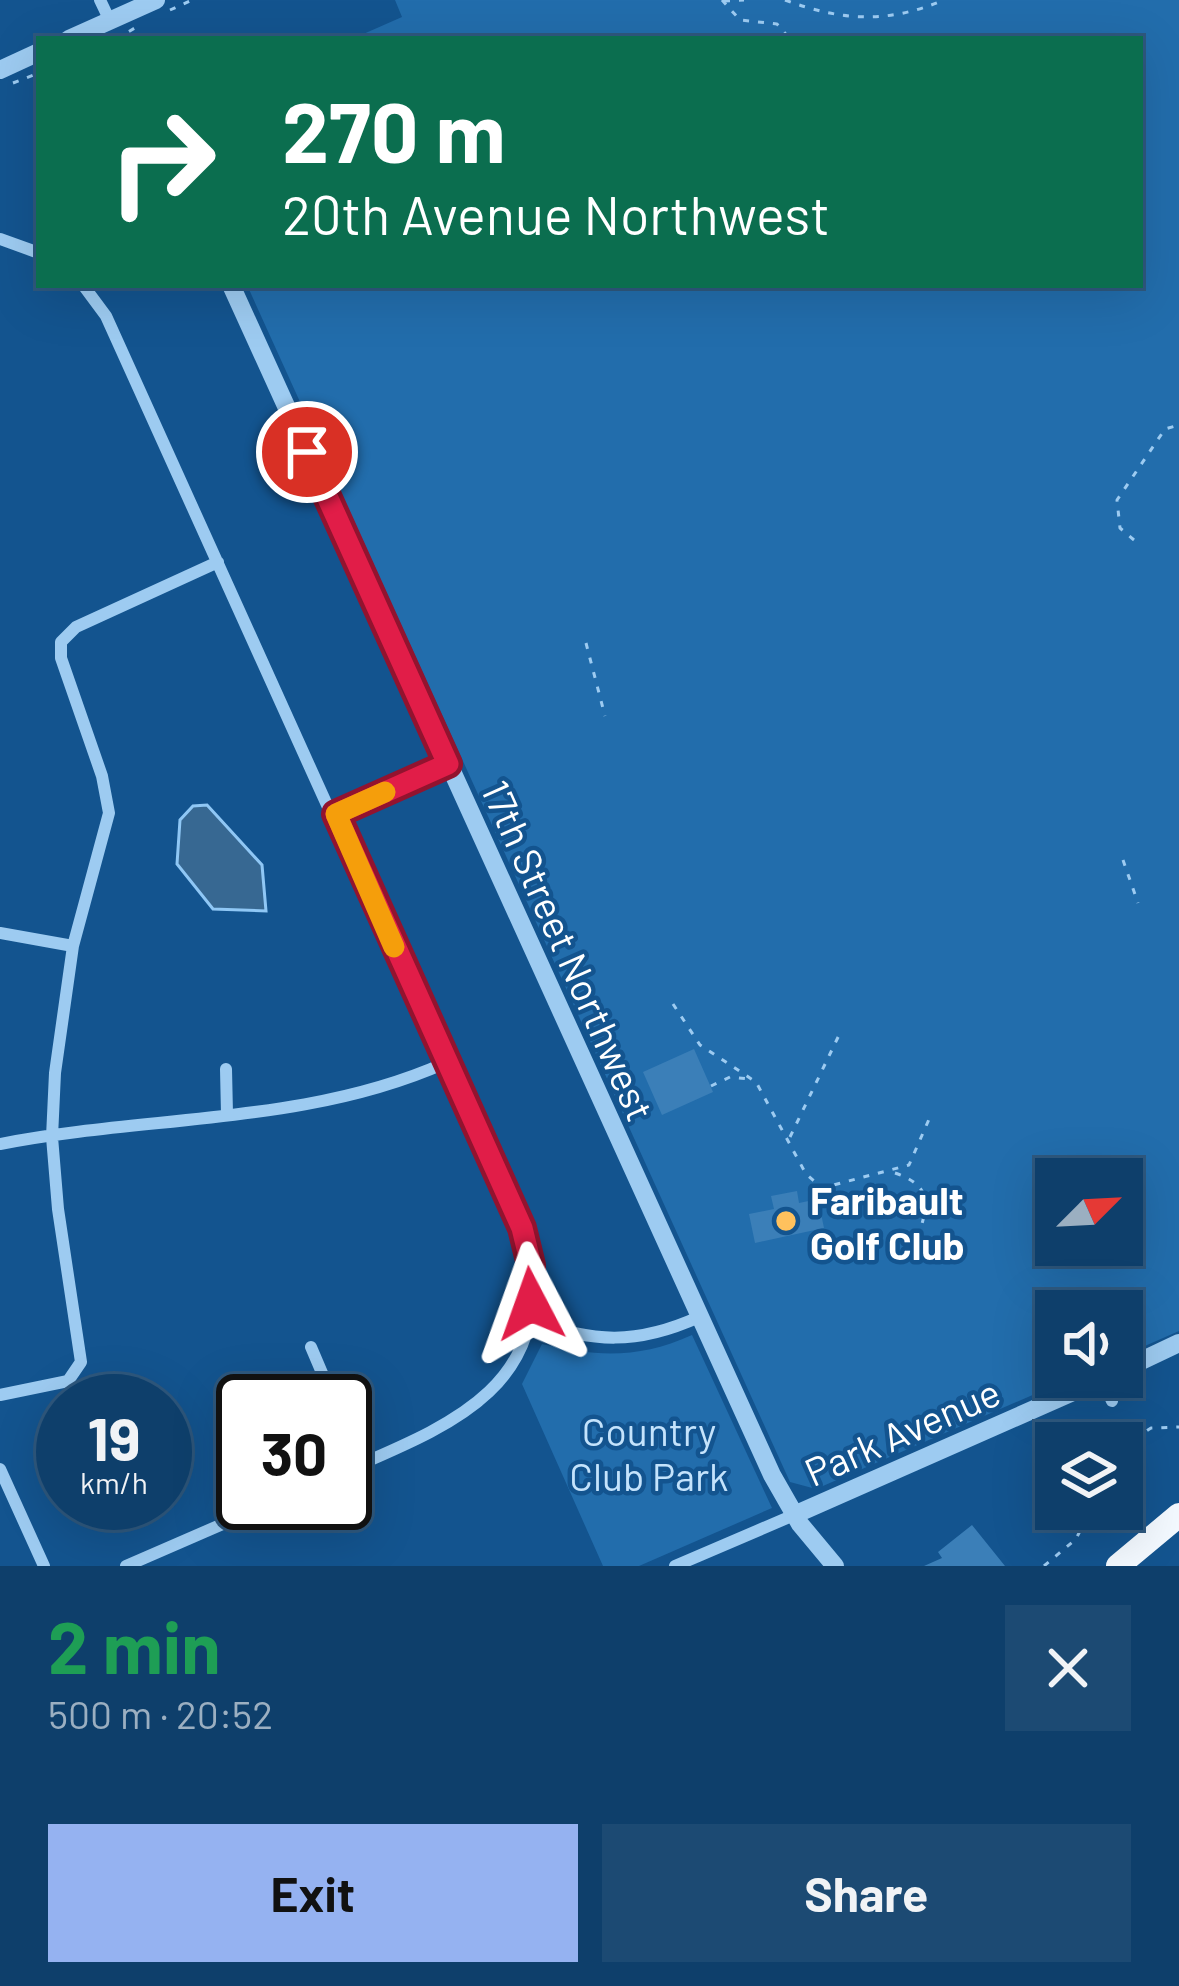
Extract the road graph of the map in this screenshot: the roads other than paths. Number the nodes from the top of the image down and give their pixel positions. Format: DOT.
graph roads {
  1 [pos="100,0"];
  2 [pos="156,0"];
  3 [pos="119,34"];
  4 [pos="36,53"];
  5 [pos="0,70"];
  6 [pos="0,239"];
  7 [pos="36,252"];
  8 [pos="85,288"];
  9 [pos="232,288"];
  10 [pos="218,562"];
  11 [pos="448,764"];
  12 [pos="336,814"];
  13 [pos="0,934"];
  14 [pos="73,946"];
  15 [pos="446,1063"];
  16 [pos="226,1070"];
  17 [pos="226,1114"];
  18 [pos="52,1137"];
  19 [pos="0,1144"];
  20 [pos="699,1317"];
  21 [pos="529,1320"];
  22 [pos="1179,1343"];
  23 [pos="311,1347"];
  24 [pos="1179,1355"];
  25 [pos="1143,1361"];
  26 [pos="1143,1365"];
  27 [pos="322,1374"];
  28 [pos="0,1395"];
  29 [pos="1060,1398"];
  30 [pos="1111,1398"];
  31 [pos="1112,1401"];
  32 [pos="372,1459"];
  33 [pos="0,1469"];
  34 [pos="794,1515"];
  35 [pos="1179,1516"];
  36 [pos="216,1527"];
  37 [pos="44,1566"];
  38 [pos="126,1566"];
  39 [pos="675,1566"];
  40 [pos="835,1566"];
  41 [pos="1118,1566"];
  42 [pos="1131,1566"];
  1 -- 3 [label="street"];
  2 -- 3 [label="street"];
  4 -- 5 [label="street"];
  6 -- 7 [label="street"];
  8 -- 10 [label="street"];
  9 -- 11 [label="street, 17th Street Northwest"];
  10 -- 12 [label="street"];
  10 -- 14 [label="street"];
  11 -- 12 [label="street"];
  11 -- 20 [label="street, 17th Street Northwest"];
  12 -- 15 [label="street"];
  13 -- 14 [label="street"];
  14 -- 18 [label="street"];
  15 -- 17 [label="street"];
  15 -- 21 [label="street"];
  16 -- 17 [label="street"];
  17 -- 18 [label="street"];
  18 -- 19 [label="street"];
  18 -- 28 [label="street"];
  20 -- 21 [label="street"];
  20 -- 34 [label="street, 17th Street Northwest"];
  21 -- 32 [label="street"];
  22 -- 25 [label="street"];
  23 -- 27 [label="street"];
  24 -- 26 [label="street"];
  29 -- 34 [label="street, Park Avenue"];
  30 -- 31 [label="street"];
  33 -- 37 [label="street"];
  34 -- 39 [label="street"];
  34 -- 40 [label="street, 17th Street Northwest"];
  35 -- 41 [label="highway"];
  35 -- 42 [label="highway"];
  36 -- 38 [label="street"];
}
